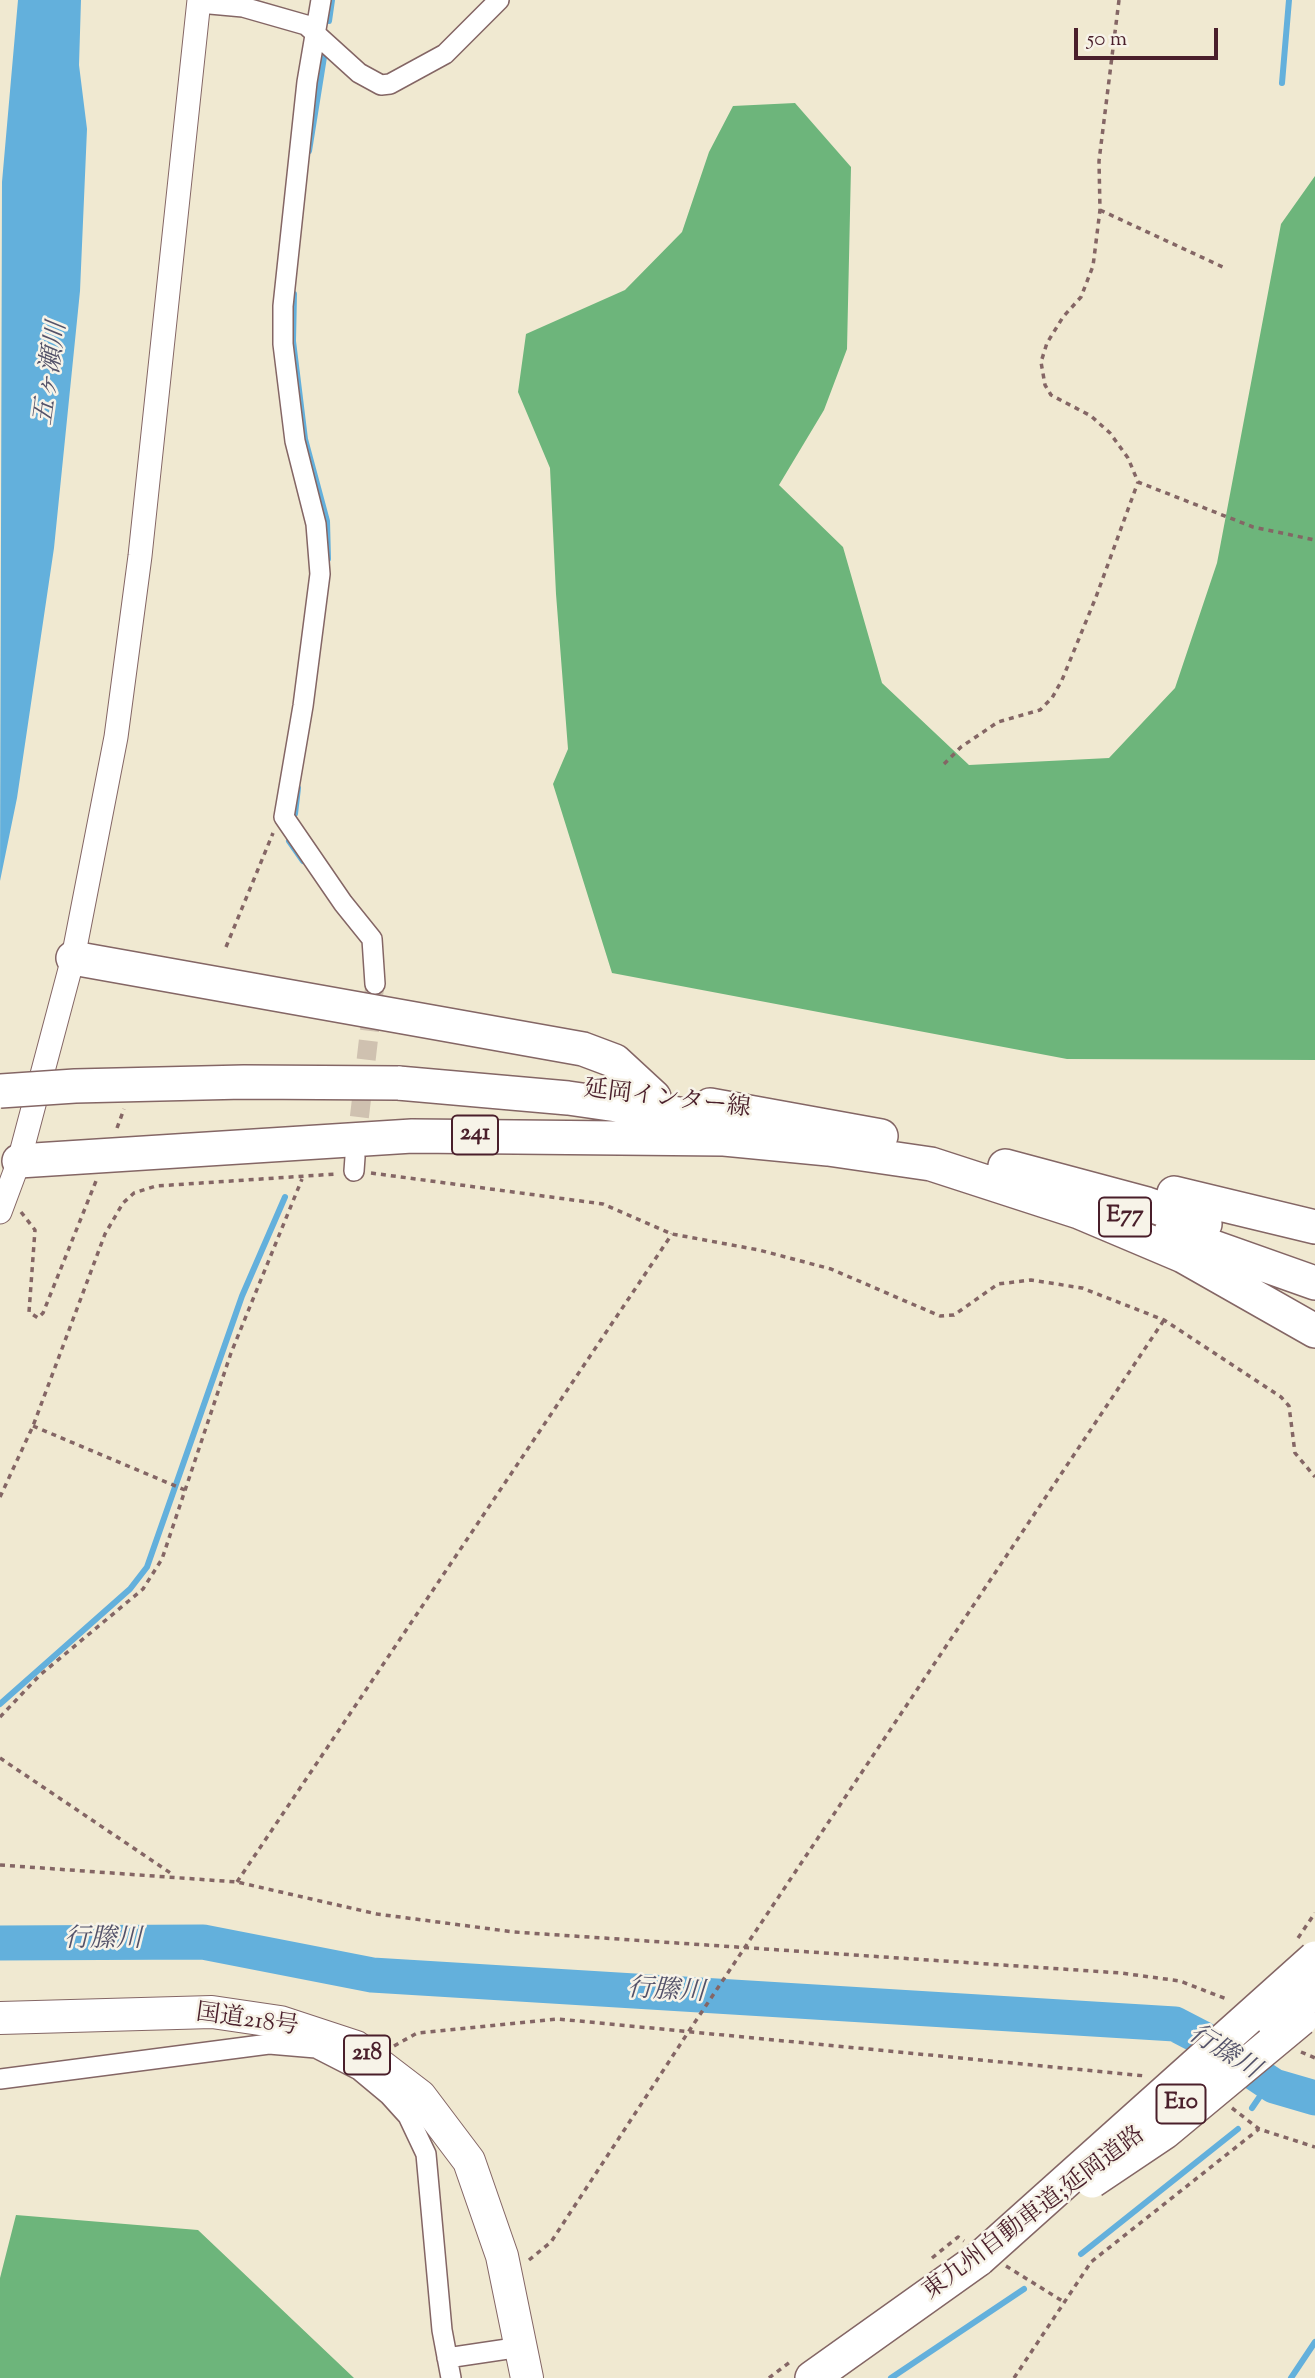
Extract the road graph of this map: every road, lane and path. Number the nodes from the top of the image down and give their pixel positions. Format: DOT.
graph roads {
  1 [pos="321,0"];
  2 [pos="499,0"];
  3 [pos="1119,0"];
  4 [pos="199,1"];
  5 [pos="317,33"];
  6 [pos="1100,210"];
  7 [pos="1225,268"];
  8 [pos="1138,482"];
  9 [pos="1315,540"];
  10 [pos="944,764"];
  11 [pos="284,817"];
  12 [pos="226,947"];
  13 [pos="73,958"];
  14 [pos="374,984"];
  15 [pos="397,1083"];
  16 [pos="0,1091"];
  17 [pos="654,1097"];
  18 [pos="120,1103"];
  19 [pos="115,1134"];
  20 [pos="932,1156"];
  21 [pos="19,1161"];
  22 [pos="99,1172"];
  23 [pos="302,1179"];
  24 [pos="4,1203"];
  25 [pos="1315,1227"];
  26 [pos="672,1234"];
  27 [pos="1315,1263"];
  28 [pos="1315,1283"];
  29 [pos="1164,1320"];
  30 [pos="1315,1331"];
  31 [pos="33,1426"];
  32 [pos="1315,1477"];
  33 [pos="185,1490"];
  34 [pos="0,1497"];
  35 [pos="0,1717"];
  36 [pos="0,1758"];
  37 [pos="0,1865"];
  38 [pos="174,1875"];
  39 [pos="237,1882"];
  40 [pos="1315,1913"];
  41 [pos="746,1949"];
  42 [pos="1304,1951"];
  43 [pos="1315,1990"];
  44 [pos="1233,2002"];
  45 [pos="1315,2008"];
  46 [pos="0,2018"];
  47 [pos="689,2031"];
  48 [pos="378,2062"];
  49 [pos="1154,2077"];
  50 [pos="0,2079"];
  51 [pos="1227,2105"];
  52 [pos="1259,2129"];
  53 [pos="1315,2147"];
  54 [pos="1042,2212"];
  55 [pos="979,2259"];
  56 [pos="506,2273"];
  57 [pos="521,2347"];
  58 [pos="447,2358"];
  59 [pos="451,2378"];
  60 [pos="527,2378"];
  61 [pos="812,2378"];
  62 [pos="1014,2378"];
  1 -- 5 [label="street"];
  2 -- 5 [label="street"];
  3 -- 6 [label="path"];
  4 -- 5 [label="street"];
  4 -- 13 [label="street"];
  5 -- 11 [label="street"];
  6 -- 7 [label="path"];
  6 -- 8 [label="path"];
  8 -- 9 [label="path"];
  8 -- 10 [label="path"];
  11 -- 12 [label="path"];
  11 -- 14 [label="street"];
  13 -- 17 [label="highway"];
  13 -- 21 [label="street"];
  15 -- 16 [label="highway, 延岡インター線 / 241, bridge"];
  15 -- 17 [label="highway, 延岡インター線 / 241"];
  15 -- 20 [label="highway, 延岡インター線 / 241"];
  17 -- 20 [label="highway, 延岡インター線 / 241"];
  18 -- 19 [label="path"];
  20 -- 21 [label="highway, 241"];
  20 -- 25 [label="highway"];
  20 -- 27 [label="highway, E77"];
  20 -- 28 [label="highway, E77"];
  20 -- 30 [label="highway"];
  21 -- 24 [label="street"];
  22 -- 24 [label="path"];
  23 -- 26 [label="path"];
  23 -- 31 [label="path"];
  23 -- 33 [label="path"];
  26 -- 29 [label="path"];
  26 -- 39 [label="path"];
  29 -- 32 [label="path"];
  29 -- 41 [label="path"];
  31 -- 33 [label="path"];
  31 -- 34 [label="path"];
  33 -- 35 [label="path"];
  36 -- 38 [label="path"];
  37 -- 38 [label="path"];
  38 -- 39 [label="path"];
  39 -- 41 [label="path"];
  40 -- 42 [label="path"];
  41 -- 44 [label="path"];
  41 -- 47 [label="path"];
  42 -- 55 [label="highway, bridge"];
  43 -- 54 [label="highway, 東九州自動車道;延岡道路 / E10, bridge"];
  45 -- 54 [label="highway, bridge"];
  46 -- 48 [label="highway, 国道218号 / 218"];
  47 -- 48 [label="path"];
  47 -- 49 [label="path"];
  47 -- 56 [label="path"];
  48 -- 56 [label="highway, 国道218号 / 218"];
  50 -- 58 [label="street, 国道218号 / 218"];
  51 -- 52 [label="path"];
  52 -- 53 [label="path"];
  52 -- 62 [label="path"];
  54 -- 55 [label="highway, 東九州自動車道;延岡道路 / E10, bridge"];
  55 -- 61 [label="highway, 東九州自動車道;延岡道路 / E10"];
  56 -- 57 [label="highway, 国道218号 / 218"];
  57 -- 58 [label="street"];
  57 -- 60 [label="highway, 国道218号 / 218"];
  58 -- 59 [label="street, 国道218号 / 218"];
}
